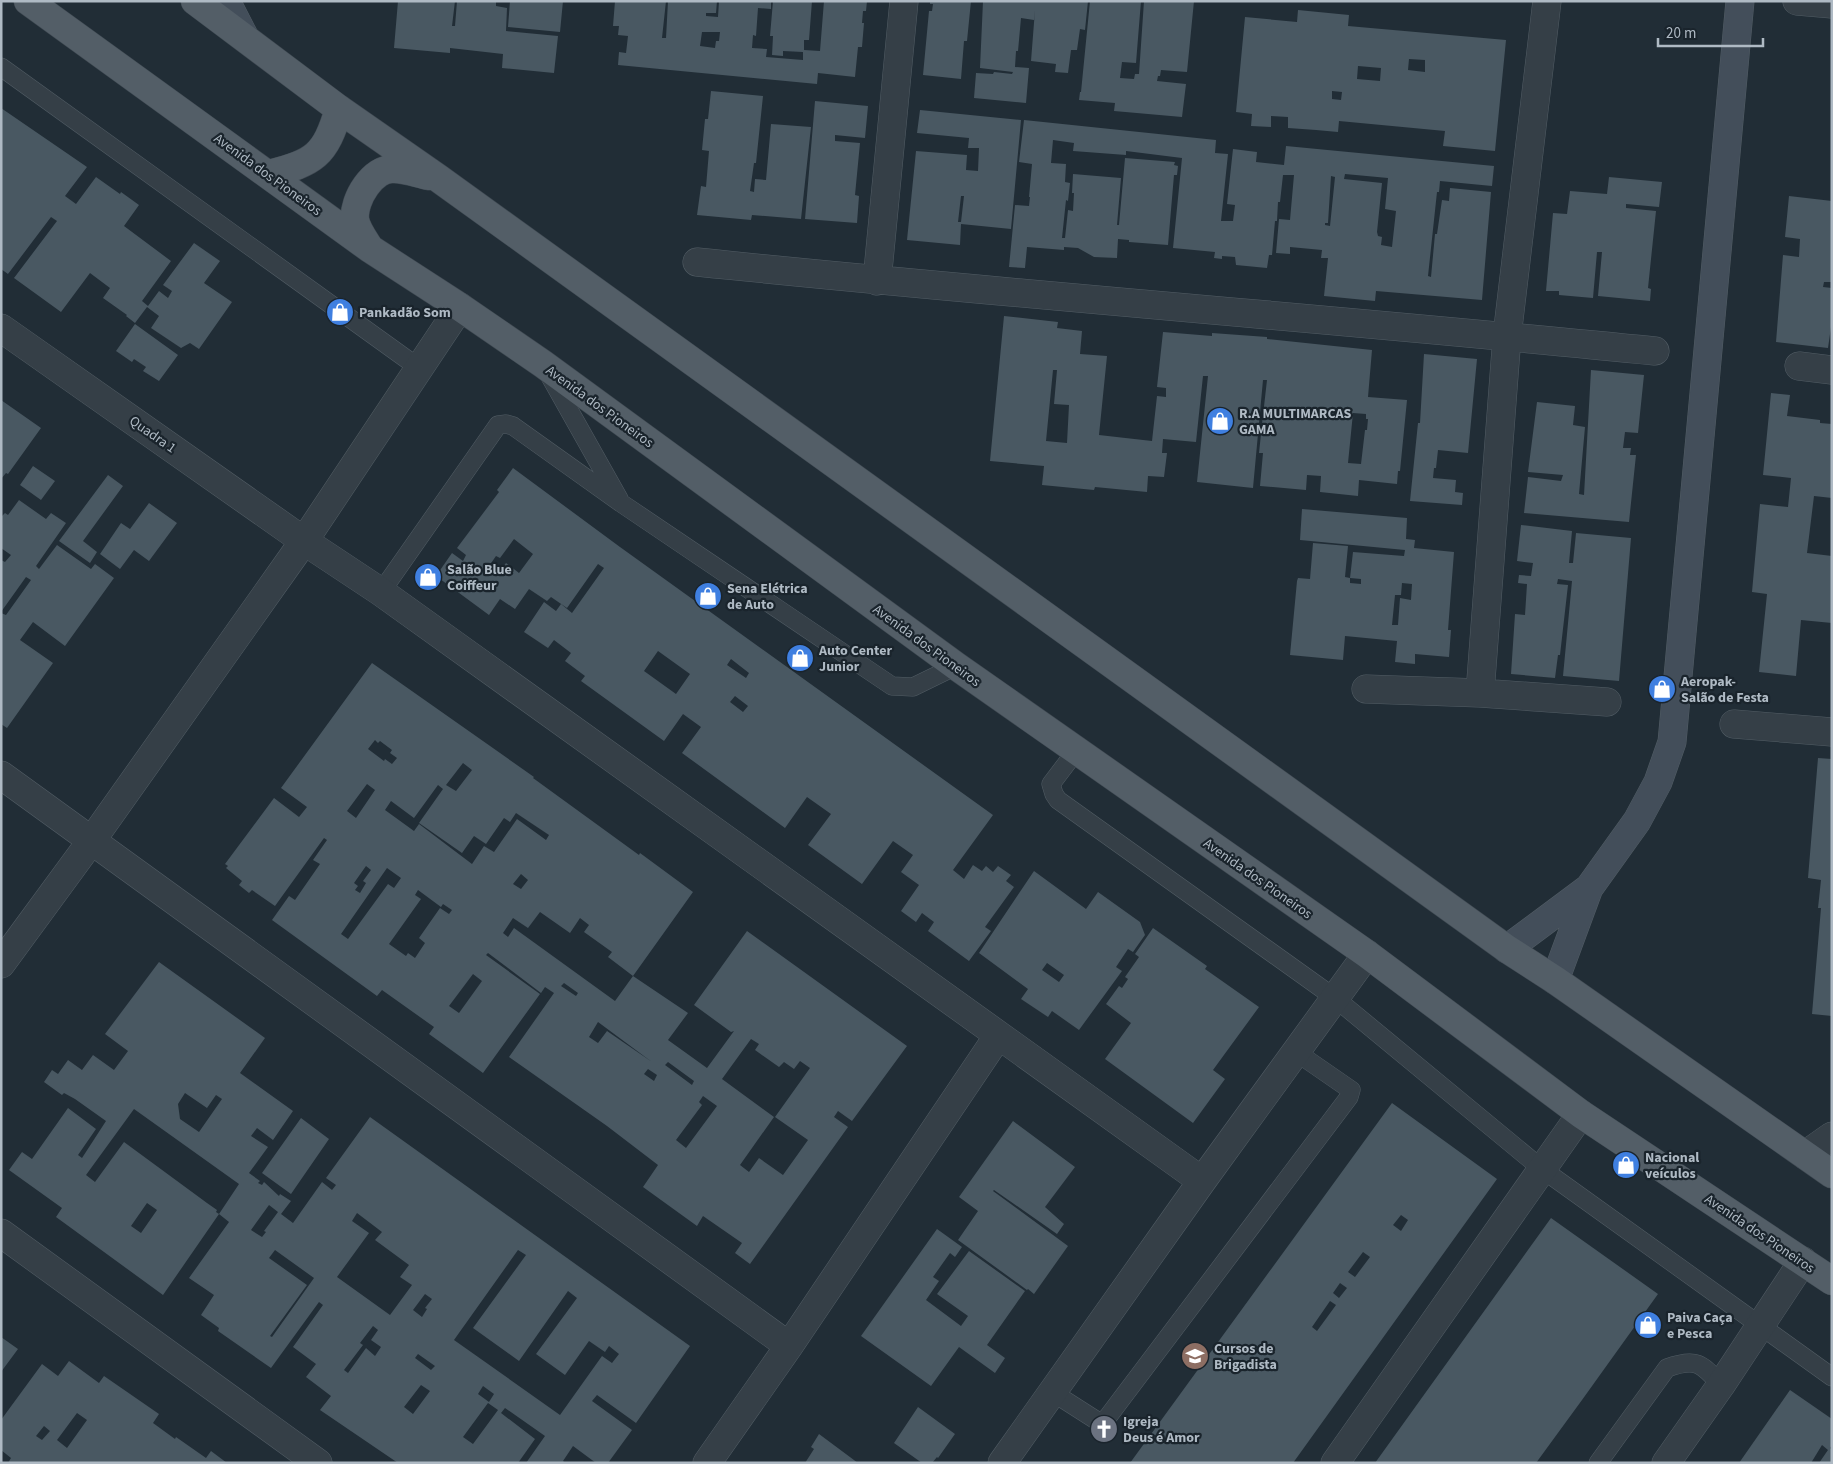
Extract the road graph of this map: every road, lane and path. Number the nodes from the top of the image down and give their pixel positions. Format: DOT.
graph roads {
  1 [pos="28,1"];
  2 [pos="195,1"];
  3 [pos="226,1"];
  4 [pos="904,1"];
  5 [pos="1547,1"];
  6 [pos="1740,1"];
  7 [pos="1797,1"];
  8 [pos="1832,4"];
  9 [pos="244,36"];
  10 [pos="1,67"];
  11 [pos="339,109"];
  12 [pos="269,174"];
  13 [pos="438,178"];
  14 [pos="369,248"];
  15 [pos="697,262"];
  16 [pos="877,281"];
  17 [pos="460,307"];
  18 [pos="1,328"];
  19 [pos="1508,336"];
  20 [pos="1655,351"];
  21 [pos="543,364"];
  22 [pos="1799,366"];
  23 [pos="419,368"];
  24 [pos="1832,370"];
  25 [pos="621,503"];
  26 [pos="304,541"];
  27 [pos="381,592"];
  28 [pos="956,666"];
  29 [pos="1366,689"];
  30 [pos="1480,693"];
  31 [pos="1607,702"];
  32 [pos="1734,724"];
  33 [pos="1832,732"];
  34 [pos="1076,751"];
  35 [pos="1,775"];
  36 [pos="92,840"];
  37 [pos="1589,888"];
  38 [pos="1507,949"];
  39 [pos="1367,954"];
  40 [pos="1,964"];
  41 [pos="1555,980"];
  42 [pos="1335,998"];
  43 [pos="998,1036"];
  44 [pos="1296,1052"];
  45 [pos="1581,1114"];
  46 [pos="1832,1136"];
  47 [pos="1805,1155"];
  48 [pos="1542,1169"];
  49 [pos="1832,1174"];
  50 [pos="1202,1181"];
  51 [pos="1,1233"];
  52 [pos="1803,1261"];
  53 [pos="1832,1281"];
  54 [pos="1761,1325"];
  55 [pos="790,1346"];
  56 [pos="1832,1377"];
  57 [pos="1722,1385"];
  58 [pos="1052,1392"];
  59 [pos="1008,1461"];
  60 [pos="318,1463"];
  61 [pos="707,1463"];
  62 [pos="1335,1463"];
  63 [pos="1598,1463"];
  64 [pos="1666,1463"];
  1 -- 12 [label="main road, Avenida dos Pioneiros"];
  2 -- 9 [label="main road"];
  3 -- 9 [label="street"];
  4 -- 16 [label="street"];
  5 -- 19 [label="street"];
  6 -- 37 [label="street"];
  7 -- 8 [label="street"];
  9 -- 11 [label="main road"];
  10 -- 23 [label="lane"];
  11 -- 12 [label="main road"];
  11 -- 13 [label="main road"];
  12 -- 14 [label="main road, Avenida dos Pioneiros"];
  13 -- 14 [label="main road"];
  13 -- 38 [label="main road"];
  14 -- 17 [label="main road, Avenida dos Pioneiros"];
  15 -- 16 [label="street"];
  16 -- 19 [label="street"];
  17 -- 21 [label="main road, Avenida dos Pioneiros"];
  17 -- 23 [label="street"];
  18 -- 26 [label="street, Quadra 1"];
  19 -- 20 [label="street"];
  19 -- 30 [label="street"];
  21 -- 25 [label="lane"];
  21 -- 28 [label="main road, Avenida dos Pioneiros"];
  22 -- 24 [label="street"];
  23 -- 26 [label="street"];
  25 -- 27 [label="lane"];
  25 -- 28 [label="lane"];
  26 -- 27 [label="street, Quadra 1"];
  26 -- 36 [label="street"];
  27 -- 43 [label="street, Quadra 1"];
  28 -- 34 [label="main road, Avenida dos Pioneiros"];
  29 -- 30 [label="street"];
  30 -- 31 [label="street"];
  32 -- 33 [label="street"];
  34 -- 39 [label="main road, Avenida dos Pioneiros"];
  34 -- 42 [label="lane"];
  35 -- 36 [label="street"];
  36 -- 40 [label="street"];
  36 -- 55 [label="street"];
  37 -- 38 [label="street"];
  37 -- 41 [label="street"];
  38 -- 41 [label="main road"];
  39 -- 42 [label="street"];
  39 -- 45 [label="main road, Avenida dos Pioneiros"];
  41 -- 47 [label="main road"];
  42 -- 44 [label="street"];
  42 -- 48 [label="lane"];
  43 -- 50 [label="street, Quadra 1"];
  43 -- 55 [label="street"];
  44 -- 50 [label="street"];
  44 -- 58 [label="lane"];
  45 -- 48 [label="street"];
  45 -- 52 [label="main road, Avenida dos Pioneiros"];
  46 -- 47 [label="street"];
  47 -- 49 [label="main road"];
  48 -- 54 [label="lane"];
  48 -- 62 [label="street"];
  50 -- 58 [label="street"];
  51 -- 60 [label="street"];
  52 -- 53 [label="main road, Avenida dos Pioneiros"];
  52 -- 54 [label="street"];
  54 -- 56 [label="lane"];
  54 -- 57 [label="street"];
  55 -- 61 [label="street"];
  57 -- 63 [label="lane"];
  57 -- 64 [label="street"];
  58 -- 59 [label="street"];
}
